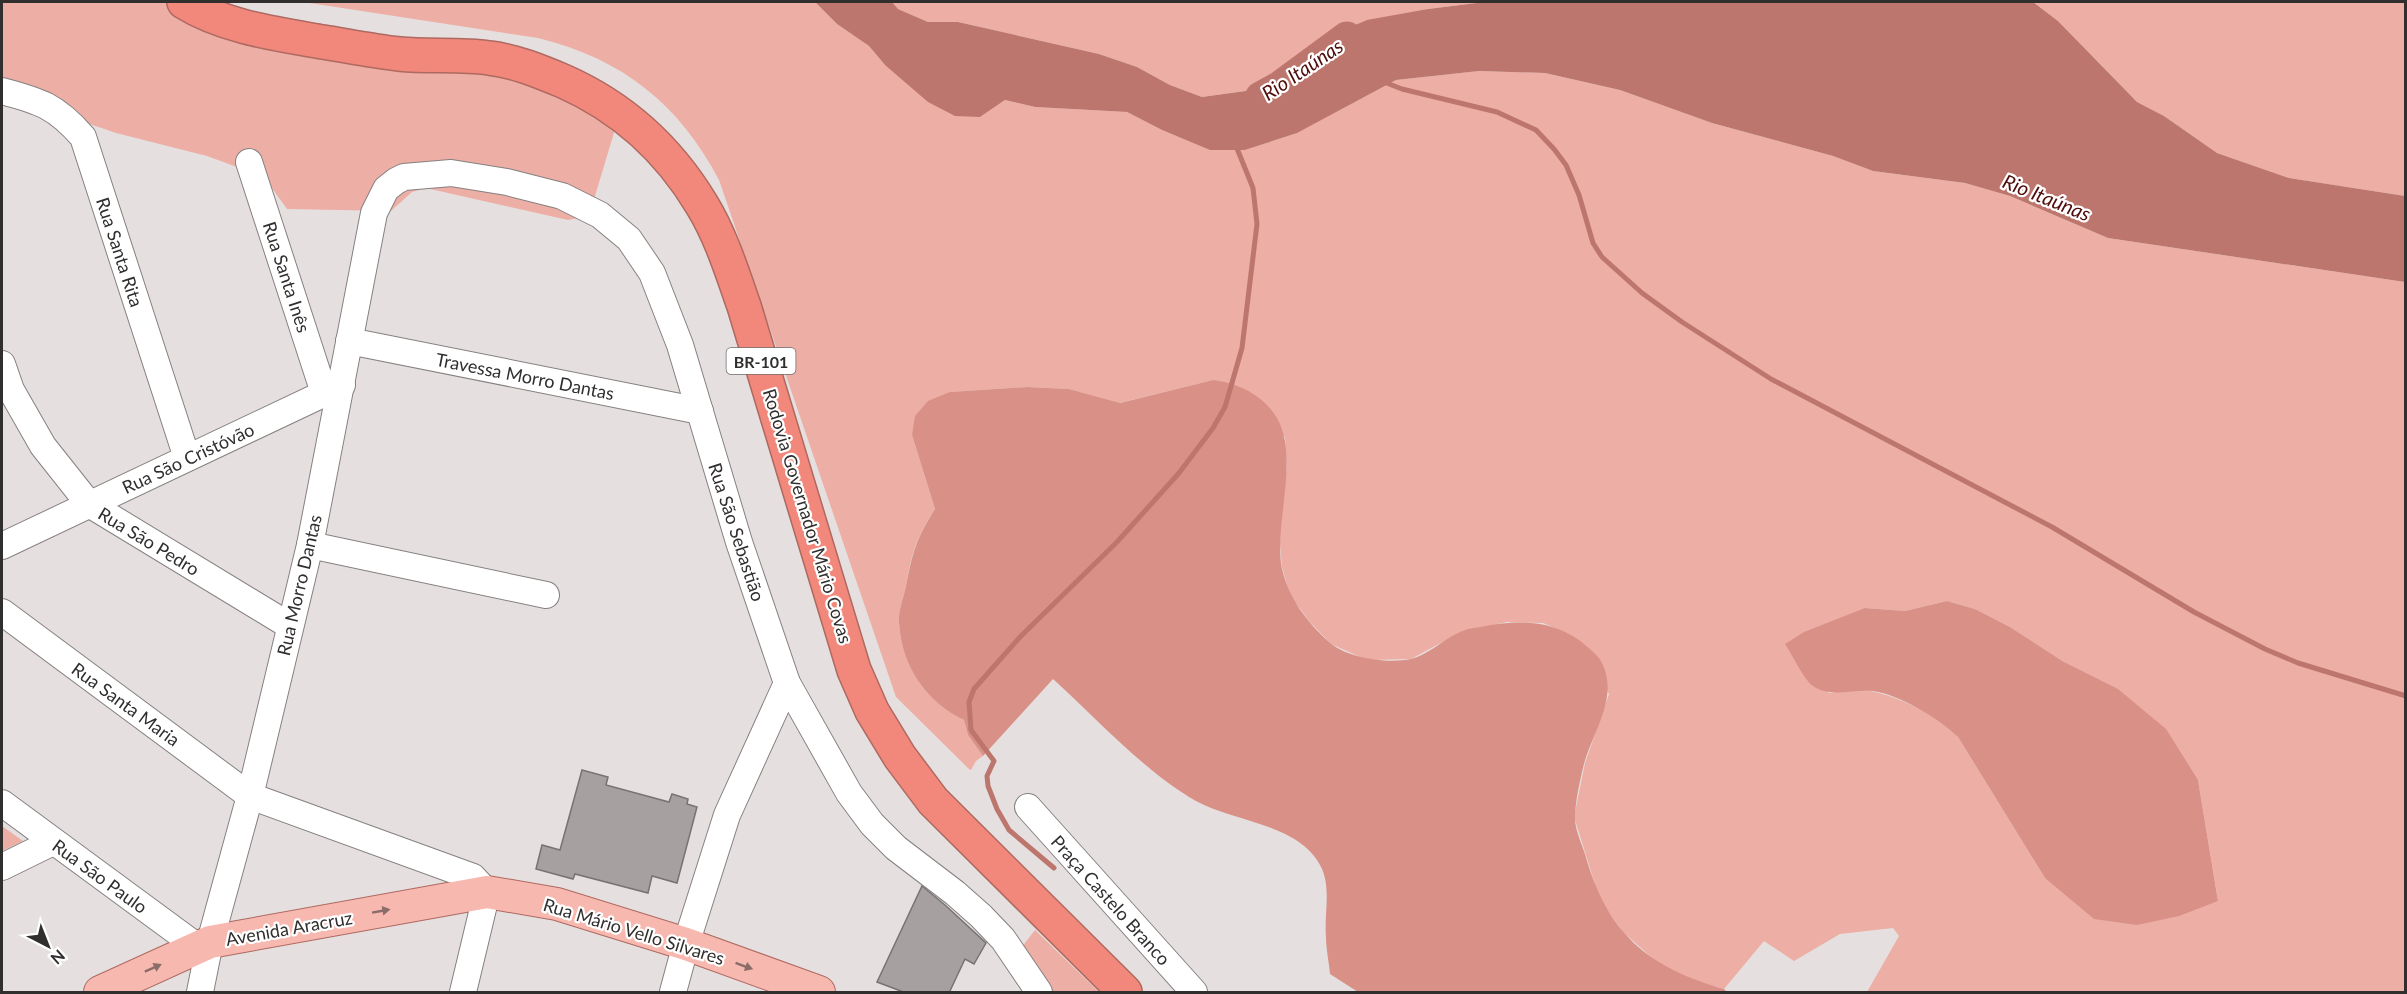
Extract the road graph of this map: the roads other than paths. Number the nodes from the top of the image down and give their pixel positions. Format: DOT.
graph roads {
  1 [pos="184,2"];
  2 [pos="2,91"];
  3 [pos="249,162"];
  4 [pos="396,181"];
  5 [pos="349,341"];
  6 [pos="2,364"];
  7 [pos="333,389"];
  8 [pos="700,411"];
  9 [pos="187,458"];
  10 [pos="89,504"];
  11 [pos="310,545"];
  12 [pos="2,546"];
  13 [pos="546,595"];
  14 [pos="2,612"];
  15 [pos="290,626"];
  16 [pos="787,683"];
  17 [pos="249,796"];
  18 [pos="2,803"];
  19 [pos="1028,807"];
  20 [pos="53,842"];
  21 [pos="2,867"];
  22 [pos="487,892"];
  23 [pos="686,944"];
  24 [pos="204,945"];
  25 [pos="100,993"];
  26 [pos="200,993"];
  27 [pos="463,993"];
  28 [pos="673,993"];
  29 [pos="819,993"];
  30 [pos="1039,993"];
  31 [pos="1125,993"];
  32 [pos="1194,993"];
  1 -- 31 [label="highway, Rodovia Governador Mário Covas / BR-101"];
  2 -- 9 [label="street, Rua Santa Rita"];
  3 -- 7 [label="street, Rua Santa Inês"];
  4 -- 5 [label="street, Rua Morro Dantas"];
  4 -- 8 [label="street, Rua São Sebastião"];
  5 -- 7 [label="street, Rua Morro Dantas"];
  5 -- 8 [label="street, Travessa Morro Dantas"];
  6 -- 10 [label="street, Rua São Pedro"];
  7 -- 9 [label="street, Rua São Cristóvão"];
  7 -- 11 [label="street, Rua Morro Dantas"];
  8 -- 16 [label="street, Rua São Sebastião"];
  9 -- 10 [label="street, Rua São Cristóvão"];
  10 -- 12 [label="street, Rua São Cristóvão"];
  10 -- 15 [label="street, Rua São Pedro"];
  11 -- 13 [label="street"];
  11 -- 15 [label="street, Rua Morro Dantas"];
  14 -- 17 [label="street, Rua Santa Maria"];
  15 -- 17 [label="street, Rua Morro Dantas"];
  16 -- 23 [label="street"];
  16 -- 30 [label="street, Rua São Sebastião"];
  17 -- 22 [label="street, Rua Mário Vello Silvares"];
  17 -- 24 [label="street, Rua Morro Dantas"];
  18 -- 20 [label="street, Rua São Paulo"];
  19 -- 32 [label="street, Praça Castelo Branco"];
  20 -- 21 [label="street"];
  20 -- 24 [label="street, Rua São Paulo"];
  22 -- 23 [label="main road, Rua Mário Vello Silvares"];
  24 -- 22 [label="main road, Avenida Aracruz, one-way"];
  22 -- 27 [label="street"];
  23 -- 28 [label="street"];
  23 -- 29 [label="main road, Rua Mário Vello Silvares, one-way"];
  25 -- 24 [label="main road, Avenida Aracruz, one-way"];
  24 -- 26 [label="street, Rua Morro Dantas"];
}
